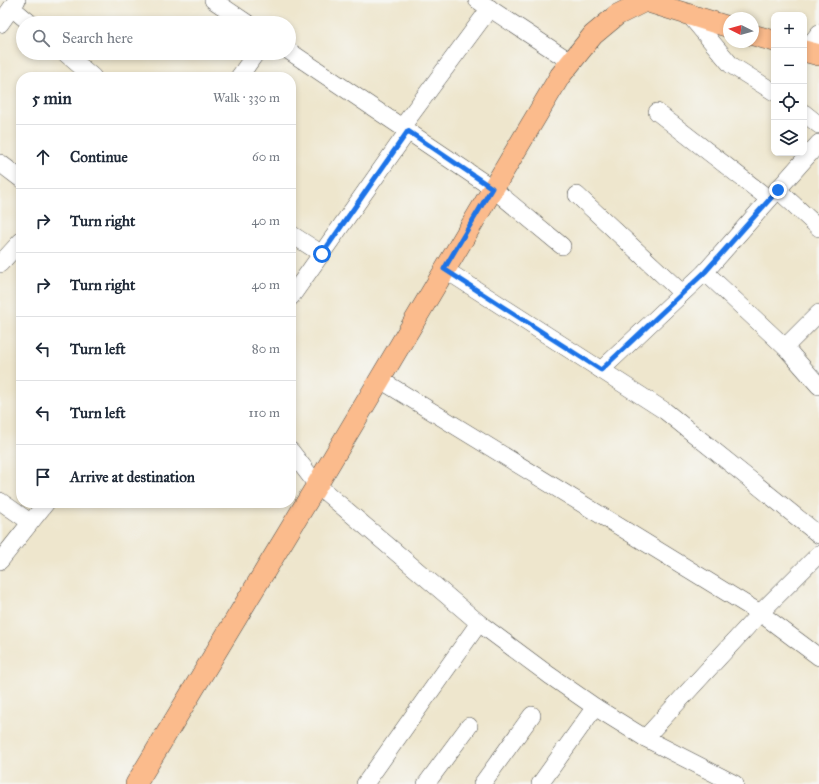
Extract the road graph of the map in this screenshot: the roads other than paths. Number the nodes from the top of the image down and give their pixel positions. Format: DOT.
graph roads {
  1 [pos="212,0"];
  2 [pos="645,0"];
  3 [pos="14,4"];
  4 [pos="484,4"];
  5 [pos="24,16"];
  6 [pos="236,16"];
  7 [pos="690,16"];
  8 [pos="0,24"];
  9 [pos="723,25"];
  10 [pos="819,33"];
  11 [pos="759,37"];
  12 [pos="771,40"];
  13 [pos="809,52"];
  14 [pos="296,56"];
  15 [pos="73,60"];
  16 [pos="251,60"];
  17 [pos="571,62"];
  18 [pos="87,72"];
  19 [pos="243,72"];
  20 [pos="771,90"];
  21 [pos="657,112"];
  22 [pos="807,115"];
  23 [pos="819,125"];
  24 [pos="405,129"];
  25 [pos="819,143"];
  26 [pos="0,163"];
  27 [pos="16,175"];
  28 [pos="492,188"];
  29 [pos="774,194"];
  30 [pos="577,195"];
  31 [pos="819,228"];
  32 [pos="296,237"];
  33 [pos="16,246"];
  34 [pos="562,246"];
  35 [pos="322,254"];
  36 [pos="0,264"];
  37 [pos="444,269"];
  38 [pos="705,272"];
  39 [pos="296,290"];
  40 [pos="682,293"];
  41 [pos="819,313"];
  42 [pos="785,347"];
  43 [pos="601,370"];
  44 [pos="379,379"];
  45 [pos="819,386"];
  46 [pos="296,458"];
  47 [pos="317,485"];
  48 [pos="0,501"];
  49 [pos="42,508"];
  50 [pos="30,522"];
  51 [pos="819,535"];
  52 [pos="819,554"];
  53 [pos="0,561"];
  54 [pos="760,613"];
  55 [pos="479,623"];
  56 [pos="819,657"];
  57 [pos="595,707"];
  58 [pos="532,715"];
  59 [pos="469,726"];
  60 [pos="645,738"];
  61 [pos="711,779"];
  62 [pos="136,784"];
  63 [pos="365,784"];
  64 [pos="426,784"];
  65 [pos="482,784"];
  66 [pos="540,784"];
  67 [pos="735,784"];
  1 -- 6 [label="street"];
  2 -- 7 [label="main road"];
  2 -- 17 [label="main road"];
  3 -- 5 [label="street"];
  3 -- 8 [label="street"];
  4 -- 17 [label="street"];
  4 -- 24 [label="street"];
  7 -- 9 [label="main road"];
  7 -- 20 [label="street"];
  10 -- 13 [label="street"];
  11 -- 12 [label="main road"];
  14 -- 24 [label="street"];
  15 -- 18 [label="street"];
  16 -- 19 [label="street"];
  17 -- 28 [label="main road"];
  21 -- 29 [label="street"];
  22 -- 23 [label="street"];
  24 -- 28 [label="street"];
  24 -- 35 [label="street"];
  25 -- 29 [label="street"];
  26 -- 27 [label="street"];
  28 -- 34 [label="street"];
  28 -- 37 [label="main road"];
  29 -- 31 [label="street"];
  29 -- 38 [label="street"];
  30 -- 40 [label="street"];
  32 -- 35 [label="street"];
  33 -- 36 [label="street"];
  35 -- 39 [label="street"];
  37 -- 43 [label="street"];
  37 -- 44 [label="main road"];
  38 -- 40 [label="street"];
  38 -- 42 [label="street"];
  40 -- 43 [label="street"];
  41 -- 42 [label="street"];
  42 -- 45 [label="street"];
  43 -- 51 [label="street"];
  44 -- 47 [label="main road"];
  44 -- 54 [label="street"];
  46 -- 47 [label="street"];
  47 -- 55 [label="street"];
  47 -- 62 [label="main road"];
  48 -- 50 [label="street"];
  49 -- 50 [label="street"];
  50 -- 53 [label="street"];
  52 -- 54 [label="street"];
  54 -- 56 [label="street"];
  54 -- 60 [label="street"];
  55 -- 57 [label="street"];
  55 -- 63 [label="street"];
  57 -- 60 [label="street"];
  57 -- 66 [label="street"];
  58 -- 65 [label="street"];
  59 -- 64 [label="street"];
  60 -- 61 [label="street"];
  61 -- 67 [label="street"];
}
